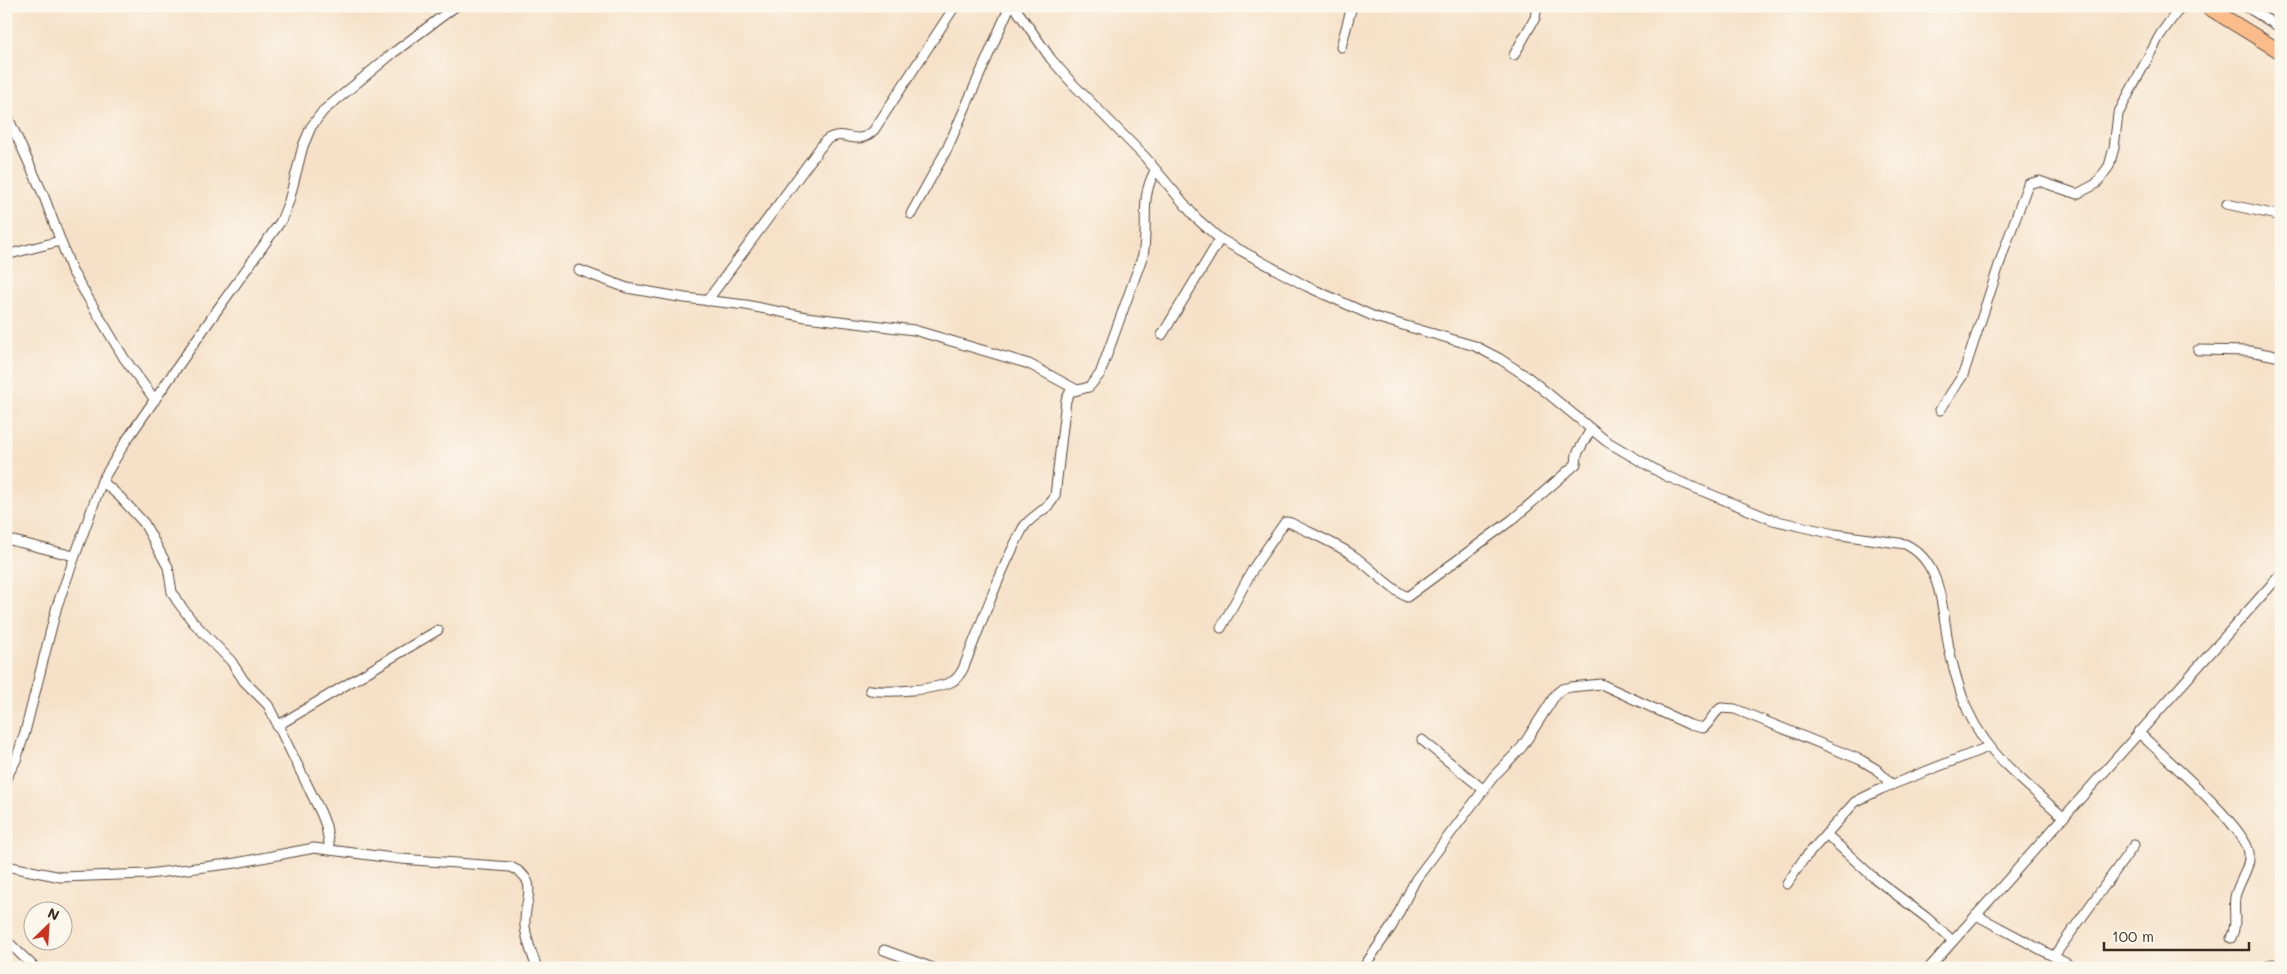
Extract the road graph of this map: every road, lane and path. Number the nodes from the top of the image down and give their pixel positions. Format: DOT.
graph roads {
  1 [pos="456,6"];
  2 [pos="955,6"];
  3 [pos="1010,6"];
  4 [pos="1014,6"];
  5 [pos="1352,6"];
  6 [pos="1537,6"];
  7 [pos="2181,6"];
  8 [pos="2206,6"];
  9 [pos="2245,6"];
  10 [pos="2281,28"];
  11 [pos="1341,47"];
  12 [pos="2281,52"];
  13 [pos="1514,55"];
  14 [pos="6,113"];
  15 [pos="1154,170"];
  16 [pos="2227,204"];
  17 [pos="911,214"];
  18 [pos="2281,216"];
  19 [pos="1220,239"];
  20 [pos="60,241"];
  21 [pos="6,255"];
  22 [pos="579,270"];
  23 [pos="707,301"];
  24 [pos="1162,335"];
  25 [pos="2198,350"];
  26 [pos="2281,357"];
  27 [pos="1076,390"];
  28 [pos="155,400"];
  29 [pos="1940,410"];
  30 [pos="1591,429"];
  31 [pos="102,481"];
  32 [pos="6,539"];
  33 [pos="74,556"];
  34 [pos="2281,574"];
  35 [pos="1222,628"];
  36 [pos="438,630"];
  37 [pos="870,690"];
  38 [pos="277,726"];
  39 [pos="2138,732"];
  40 [pos="1422,740"];
  41 [pos="1988,747"];
  42 [pos="6,778"];
  43 [pos="1892,785"];
  44 [pos="1484,790"];
  45 [pos="2063,818"];
  46 [pos="1826,834"];
  47 [pos="2134,845"];
  48 [pos="330,849"];
  49 [pos="6,866"];
  50 [pos="1787,884"];
  51 [pos="1976,915"];
  52 [pos="2231,938"];
  53 [pos="6,940"];
  54 [pos="1953,941"];
  55 [pos="884,950"];
  56 [pos="2054,956"];
  57 [pos="2281,965"];
  58 [pos="35,968"];
  59 [pos="537,968"];
  60 [pos="933,968"];
  61 [pos="1363,968"];
  62 [pos="1929,968"];
  63 [pos="2075,968"];
  64 [pos="2264,968"];
  1 -- 28 [label="street"];
  2 -- 23 [label="street"];
  3 -- 17 [label="street"];
  4 -- 15 [label="street"];
  5 -- 11 [label="street"];
  6 -- 13 [label="street"];
  7 -- 29 [label="street"];
  8 -- 12 [label="highway"];
  9 -- 10 [label="street"];
  14 -- 20 [label="street"];
  15 -- 19 [label="street"];
  15 -- 27 [label="street"];
  16 -- 18 [label="street"];
  19 -- 24 [label="street"];
  19 -- 30 [label="street"];
  20 -- 21 [label="street"];
  20 -- 28 [label="street"];
  22 -- 23 [label="street"];
  23 -- 27 [label="street"];
  25 -- 26 [label="street"];
  27 -- 37 [label="street"];
  28 -- 31 [label="street"];
  30 -- 35 [label="street"];
  30 -- 41 [label="street"];
  31 -- 33 [label="street"];
  31 -- 38 [label="street"];
  32 -- 33 [label="street"];
  33 -- 42 [label="street"];
  34 -- 39 [label="street"];
  36 -- 38 [label="street"];
  38 -- 48 [label="street"];
  39 -- 45 [label="street"];
  39 -- 52 [label="street"];
  40 -- 44 [label="street"];
  41 -- 43 [label="street"];
  41 -- 45 [label="street"];
  43 -- 44 [label="street"];
  43 -- 46 [label="street"];
  44 -- 61 [label="street"];
  45 -- 51 [label="street"];
  46 -- 50 [label="street"];
  46 -- 54 [label="street"];
  47 -- 56 [label="street"];
  48 -- 49 [label="street"];
  48 -- 59 [label="street"];
  51 -- 54 [label="street"];
  51 -- 56 [label="street"];
  53 -- 58 [label="street"];
  54 -- 62 [label="street"];
  55 -- 60 [label="street"];
  56 -- 63 [label="street"];
  57 -- 64 [label="street"];
}
